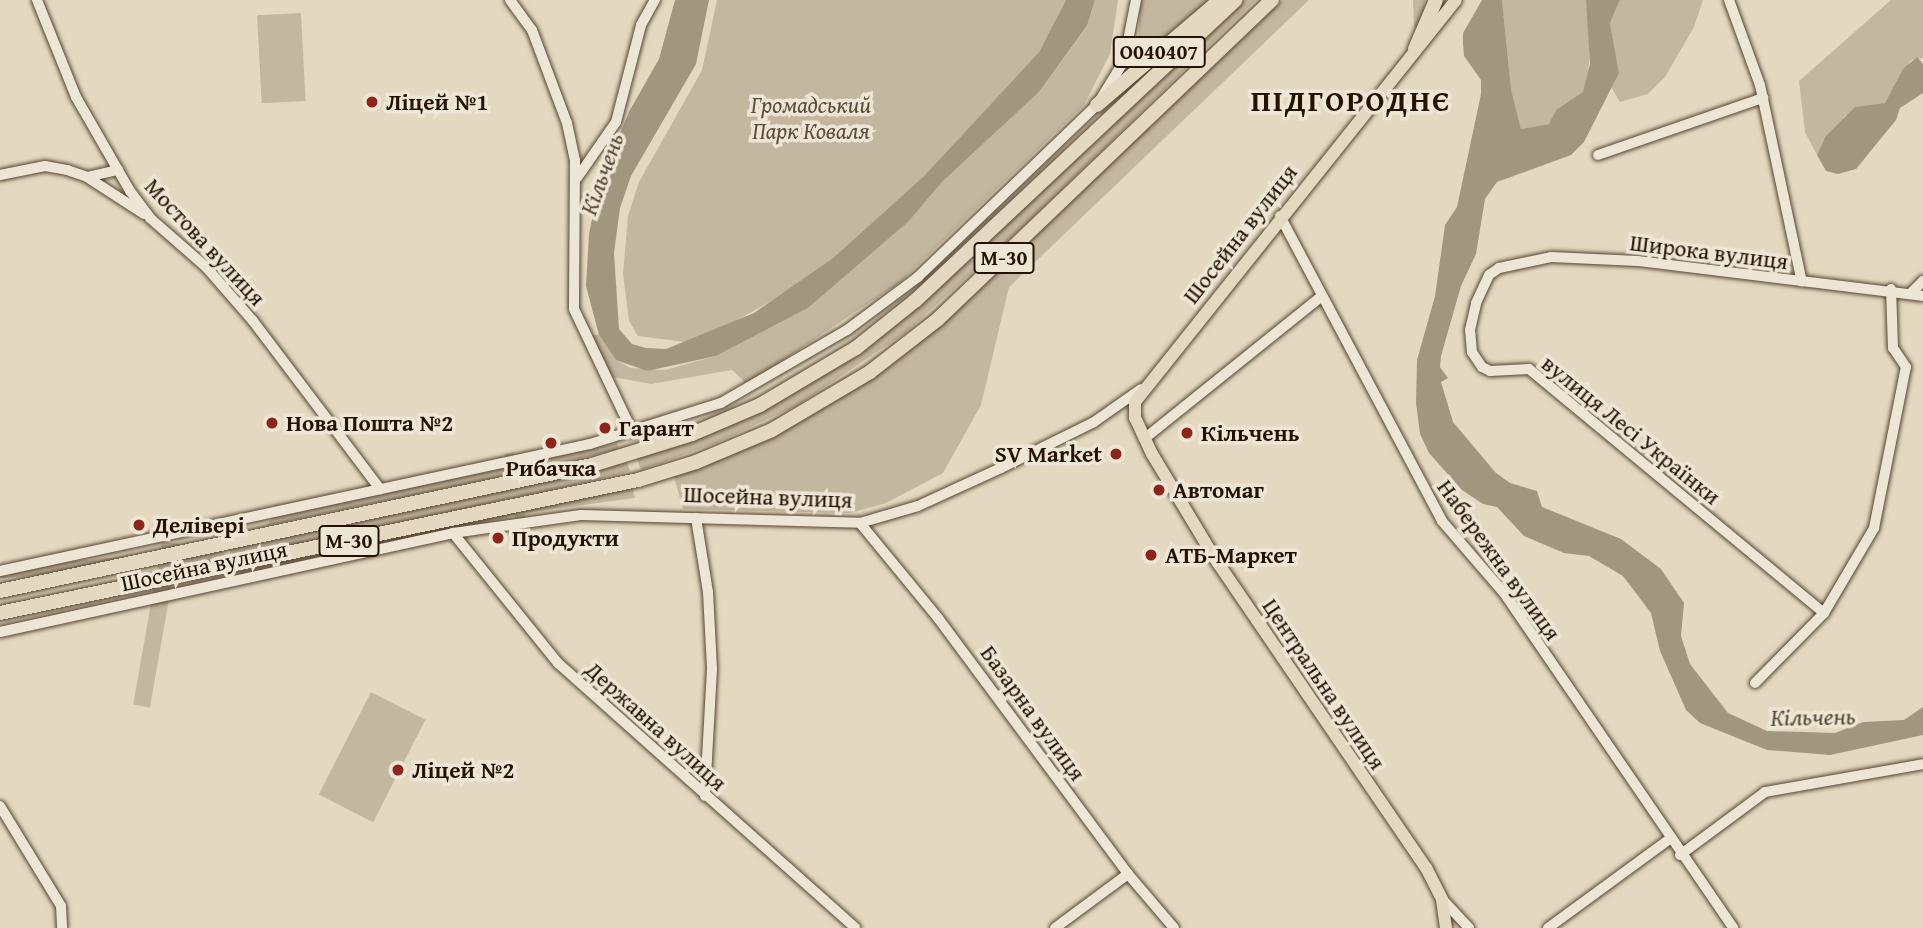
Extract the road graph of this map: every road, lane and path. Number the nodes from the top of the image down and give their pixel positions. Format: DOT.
graph roads {
  1 [pos="37,0"];
  2 [pos="510,0"];
  3 [pos="655,0"];
  4 [pos="1136,0"];
  5 [pos="1220,0"];
  6 [pos="1235,0"];
  7 [pos="1272,0"];
  8 [pos="1436,0"];
  9 [pos="1456,0"];
  10 [pos="1729,0"];
  11 [pos="1415,49"];
  12 [pos="1763,98"];
  13 [pos="1097,105"];
  14 [pos="1598,155"];
  15 [pos="118,170"];
  16 [pos="0,175"];
  17 [pos="87,177"];
  18 [pos="577,178"];
  19 [pos="1280,216"];
  20 [pos="150,218"];
  21 [pos="1489,275"];
  22 [pos="1923,281"];
  23 [pos="1802,282"];
  24 [pos="1891,289"];
  25 [pos="1912,292"];
  26 [pos="1322,296"];
  27 [pos="1923,296"];
  28 [pos="1142,388"];
  29 [pos="633,433"];
  30 [pos="1144,439"];
  31 [pos="380,489"];
  32 [pos="696,518"];
  33 [pos="860,523"];
  34 [pos="453,533"];
  35 [pos="0,571"];
  36 [pos="0,592"];
  37 [pos="0,613"];
  38 [pos="1824,613"];
  39 [pos="0,632"];
  40 [pos="1755,683"];
  41 [pos="1923,764"];
  42 [pos="705,796"];
  43 [pos="0,806"];
  44 [pos="1671,838"];
  45 [pos="1680,855"];
  46 [pos="1128,874"];
  47 [pos="1442,899"];
  48 [pos="62,928"];
  49 [pos="855,928"];
  50 [pos="1055,928"];
  51 [pos="1174,928"];
  52 [pos="1446,928"];
  53 [pos="1469,928"];
  54 [pos="1548,928"];
  55 [pos="1733,928"];
  1 -- 15 [label="street, Мостова вулиця"];
  2 -- 18 [label="street"];
  3 -- 18 [label="street"];
  4 -- 13 [label="street, Шосейна вулиця"];
  5 -- 13 [label="highway, О040407"];
  6 -- 36 [label="highway, М-30"];
  7 -- 37 [label="highway, М-30"];
  8 -- 11 [label="highway"];
  9 -- 11 [label="main road, Шосейна вулиця"];
  10 -- 12 [label="street"];
  11 -- 19 [label="main road, Шосейна вулиця"];
  12 -- 14 [label="street"];
  12 -- 23 [label="street"];
  13 -- 29 [label="street, Шосейна вулиця / О040407"];
  15 -- 17 [label="street"];
  15 -- 20 [label="street, Мостова вулиця"];
  16 -- 17 [label="street"];
  17 -- 20 [label="street"];
  18 -- 29 [label="street"];
  19 -- 26 [label="street, Набережна вулиця"];
  19 -- 28 [label="main road, Шосейна вулиця"];
  20 -- 31 [label="street, Мостова вулиця"];
  21 -- 23 [label="street, Широка вулиця"];
  21 -- 38 [label="street, вулиця Лесі Українки"];
  22 -- 25 [label="street"];
  23 -- 24 [label="street, Широка вулиця"];
  24 -- 25 [label="street, Широка вулиця"];
  24 -- 38 [label="street"];
  25 -- 27 [label="street, Широка вулиця"];
  26 -- 30 [label="street"];
  26 -- 44 [label="street, Набережна вулиця"];
  28 -- 30 [label="main road, Центральна вулиця"];
  28 -- 33 [label="street, Шосейна вулиця"];
  29 -- 31 [label="street, Шосейна вулиця / О040407"];
  30 -- 47 [label="main road, Центральна вулиця"];
  31 -- 35 [label="street, Шосейна вулиця / О040407"];
  32 -- 33 [label="street, Шосейна вулиця"];
  32 -- 34 [label="street, Шосейна вулиця"];
  32 -- 42 [label="street"];
  33 -- 46 [label="street, Базарна вулиця"];
  34 -- 39 [label="street, Шосейна вулиця"];
  34 -- 42 [label="street, Державна вулиця"];
  38 -- 40 [label="street"];
  41 -- 45 [label="street"];
  42 -- 49 [label="street, Державна вулиця"];
  43 -- 48 [label="street"];
  44 -- 45 [label="street, Набережна вулиця"];
  44 -- 54 [label="street"];
  45 -- 55 [label="street, Набережна вулиця"];
  46 -- 50 [label="street"];
  46 -- 51 [label="street, Базарна вулиця"];
  47 -- 52 [label="main road, Центральна вулиця"];
  47 -- 53 [label="street"];
}
